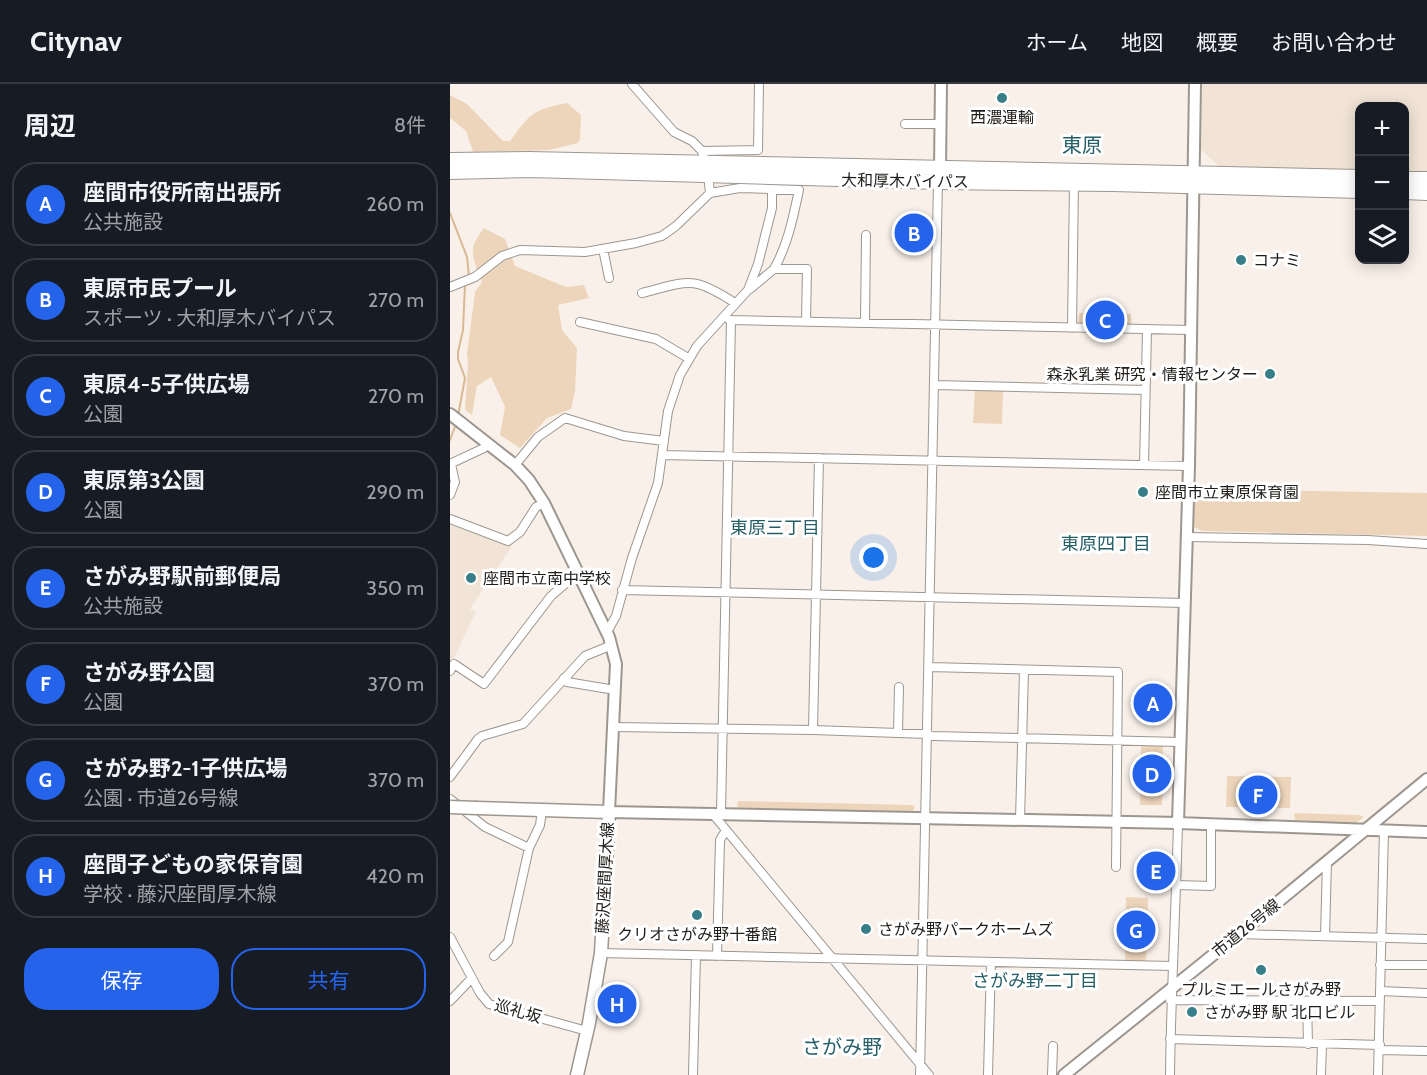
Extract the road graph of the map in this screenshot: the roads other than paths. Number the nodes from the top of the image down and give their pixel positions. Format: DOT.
graph roads {
  1 [pos="632,84"];
  2 [pos="759,84"];
  3 [pos="941,84"];
  4 [pos="1195,84"];
  5 [pos="905,124"];
  6 [pos="940,124"];
  7 [pos="450,160"];
  8 [pos="705,163"];
  9 [pos="530,165"];
  10 [pos="940,168"];
  11 [pos="450,172"];
  12 [pos="1355,177"];
  13 [pos="1409,178"];
  14 [pos="1427,179"];
  15 [pos="1192,180"];
  16 [pos="938,182"];
  17 [pos="1074,183"];
  18 [pos="772,189"];
  19 [pos="1355,191"];
  20 [pos="1409,192"];
  21 [pos="710,193"];
  22 [pos="1427,193"];
  23 [pos="866,236"];
  24 [pos="603,249"];
  25 [pos="774,269"];
  26 [pos="609,278"];
  27 [pos="450,287"];
  28 [pos="748,290"];
  29 [pos="642,293"];
  30 [pos="735,303"];
  31 [pos="727,318"];
  32 [pos="580,322"];
  33 [pos="806,322"];
  34 [pos="865,323"];
  35 [pos="936,324"];
  36 [pos="1072,328"];
  37 [pos="1147,330"];
  38 [pos="1190,330"];
  39 [pos="688,358"];
  40 [pos="935,385"];
  41 [pos="1145,390"];
  42 [pos="455,418"];
  43 [pos="664,441"];
  44 [pos="489,444"];
  45 [pos="662,455"];
  46 [pos="729,456"];
  47 [pos="819,458"];
  48 [pos="933,461"];
  49 [pos="451,464"];
  50 [pos="515,465"];
  51 [pos="1144,465"];
  52 [pos="1189,466"];
  53 [pos="450,495"];
  54 [pos="544,503"];
  55 [pos="450,519"];
  56 [pos="1187,537"];
  57 [pos="1427,544"];
  58 [pos="578,573"];
  59 [pos="622,590"];
  60 [pos="726,593"];
  61 [pos="816,594"];
  62 [pos="930,597"];
  63 [pos="1185,603"];
  64 [pos="607,632"];
  65 [pos="612,645"];
  66 [pos="929,667"];
  67 [pos="1024,670"];
  68 [pos="450,671"];
  69 [pos="564,678"];
  70 [pos="899,687"];
  71 [pos="615,690"];
  72 [pos="613,727"];
  73 [pos="723,729"];
  74 [pos="813,730"];
  75 [pos="898,733"];
  76 [pos="927,734"];
  77 [pos="1022,739"];
  78 [pos="1117,741"];
  79 [pos="1180,742"];
  80 [pos="450,777"];
  81 [pos="1425,782"];
  82 [pos="450,799"];
  83 [pos="450,807"];
  84 [pos="542,810"];
  85 [pos="609,812"];
  86 [pos="716,813"];
  87 [pos="924,819"];
  88 [pos="1020,820"];
  89 [pos="1115,822"];
  90 [pos="1178,823"];
  91 [pos="1211,824"];
  92 [pos="1366,829"];
  93 [pos="726,830"];
  94 [pos="1384,830"];
  95 [pos="1427,832"];
  96 [pos="529,848"];
  97 [pos="1327,861"];
  98 [pos="1116,867"];
  99 [pos="1176,885"];
  100 [pos="1239,934"];
  101 [pos="1325,936"];
  102 [pos="450,937"];
  103 [pos="1381,938"];
  104 [pos="1427,939"];
  105 [pos="601,953"];
  106 [pos="696,955"];
  107 [pos="494,956"];
  108 [pos="717,956"];
  109 [pos="832,959"];
  110 [pos="921,960"];
  111 [pos="991,962"];
  112 [pos="1380,964"];
  113 [pos="1427,965"];
  114 [pos="1173,966"];
  115 [pos="472,978"];
  116 [pos="1380,991"];
  117 [pos="1427,993"];
  118 [pos="1171,994"];
  119 [pos="450,1001"];
  120 [pos="1308,1001"];
  121 [pos="1380,1001"];
  122 [pos="587,1031"];
  123 [pos="1170,1040"];
  124 [pos="1308,1044"];
  125 [pos="1322,1044"];
  126 [pos="1053,1046"];
  127 [pos="1379,1047"];
  128 [pos="1427,1051"];
  129 [pos="920,1064"];
  130 [pos="577,1075"];
  131 [pos="693,1075"];
  132 [pos="920,1075"];
  133 [pos="929,1075"];
  134 [pos="988,1075"];
  135 [pos="1052,1075"];
  136 [pos="1064,1075"];
  137 [pos="1170,1075"];
  138 [pos="1321,1075"];
  139 [pos="1378,1075"];
  1 -- 8 [label="street"];
  2 -- 8 [label="street"];
  3 -- 6 [label="street"];
  4 -- 15 [label="street"];
  5 -- 6 [label="street"];
  6 -- 10 [label="street"];
  7 -- 9 [label="highway, 大和厚木バイパス"];
  8 -- 9 [label="highway, 大和厚木バイパス"];
  8 -- 10 [label="highway, 大和厚木バイパス"];
  8 -- 16 [label="highway, 大和厚木バイパス"];
  8 -- 21 [label="street"];
  9 -- 11 [label="highway, 大和厚木バイパス"];
  10 -- 15 [label="highway, 大和厚木バイパス"];
  12 -- 15 [label="highway, 大和厚木バイパス"];
  13 -- 14 [label="highway"];
  15 -- 17 [label="highway, 大和厚木バイパス"];
  15 -- 19 [label="highway, 大和厚木バイパス"];
  15 -- 38 [label="street"];
  16 -- 17 [label="highway, 大和厚木バイパス"];
  16 -- 35 [label="street"];
  17 -- 36 [label="street"];
  18 -- 21 [label="street"];
  18 -- 25 [label="street"];
  18 -- 28 [label="street"];
  20 -- 22 [label="highway"];
  21 -- 24 [label="street"];
  23 -- 34 [label="street"];
  24 -- 26 [label="street"];
  24 -- 27 [label="street"];
  25 -- 28 [label="street"];
  25 -- 33 [label="street"];
  28 -- 30 [label="street"];
  29 -- 30 [label="street"];
  30 -- 31 [label="street"];
  31 -- 33 [label="street"];
  31 -- 39 [label="street"];
  31 -- 46 [label="street"];
  32 -- 39 [label="street"];
  33 -- 34 [label="street"];
  34 -- 35 [label="street"];
  35 -- 36 [label="street"];
  35 -- 40 [label="street"];
  36 -- 37 [label="street"];
  37 -- 38 [label="street"];
  37 -- 41 [label="street"];
  38 -- 52 [label="street"];
  39 -- 43 [label="street"];
  40 -- 41 [label="street"];
  40 -- 48 [label="street"];
  41 -- 51 [label="street"];
  42 -- 44 [label="street"];
  43 -- 45 [label="street"];
  43 -- 50 [label="street"];
  44 -- 49 [label="street"];
  44 -- 50 [label="street"];
  45 -- 46 [label="street"];
  45 -- 59 [label="street"];
  46 -- 47 [label="street"];
  46 -- 60 [label="street"];
  47 -- 48 [label="street"];
  47 -- 61 [label="street"];
  48 -- 51 [label="street"];
  48 -- 62 [label="street"];
  49 -- 53 [label="street"];
  50 -- 54 [label="street"];
  51 -- 52 [label="street"];
  52 -- 56 [label="street"];
  54 -- 55 [label="street"];
  54 -- 58 [label="street"];
  56 -- 57 [label="street"];
  56 -- 63 [label="street"];
  58 -- 64 [label="street"];
  58 -- 68 [label="street"];
  59 -- 60 [label="street"];
  59 -- 64 [label="street"];
  60 -- 61 [label="street"];
  60 -- 73 [label="street"];
  61 -- 62 [label="street"];
  61 -- 74 [label="street"];
  62 -- 63 [label="street"];
  62 -- 66 [label="street"];
  63 -- 79 [label="street"];
  64 -- 65 [label="street"];
  65 -- 69 [label="street"];
  65 -- 71 [label="street"];
  66 -- 67 [label="street"];
  66 -- 76 [label="street"];
  67 -- 77 [label="street"];
  67 -- 78 [label="street"];
  69 -- 71 [label="street"];
  69 -- 80 [label="street"];
  70 -- 75 [label="street"];
  71 -- 72 [label="street"];
  72 -- 73 [label="street"];
  72 -- 85 [label="street"];
  73 -- 74 [label="street"];
  73 -- 86 [label="street"];
  74 -- 75 [label="street"];
  75 -- 76 [label="street"];
  76 -- 77 [label="street"];
  76 -- 87 [label="street"];
  77 -- 78 [label="street"];
  77 -- 88 [label="street"];
  78 -- 79 [label="street"];
  78 -- 89 [label="street"];
  79 -- 90 [label="street"];
  81 -- 92 [label="street, 市道26号線"];
  82 -- 96 [label="street"];
  83 -- 84 [label="main road, 藤沢座間厚木線, bridge"];
  84 -- 85 [label="main road, 藤沢座間厚木線"];
  84 -- 96 [label="street"];
  85 -- 86 [label="street"];
  85 -- 105 [label="main road, 藤沢座間厚木線"];
  86 -- 87 [label="street"];
  86 -- 93 [label="street"];
  87 -- 88 [label="street"];
  87 -- 110 [label="street"];
  88 -- 89 [label="street"];
  89 -- 90 [label="street"];
  89 -- 98 [label="street"];
  90 -- 91 [label="street"];
  90 -- 99 [label="street"];
  91 -- 92 [label="street"];
  91 -- 99 [label="street"];
  92 -- 94 [label="street"];
  92 -- 97 [label="street, 市道26号線"];
  93 -- 108 [label="street"];
  93 -- 109 [label="street"];
  94 -- 95 [label="street"];
  94 -- 103 [label="street"];
  96 -- 107 [label="street"];
  97 -- 100 [label="street, 市道26号線"];
  97 -- 101 [label="street"];
  99 -- 114 [label="street"];
  100 -- 101 [label="street"];
  100 -- 118 [label="street, 市道26号線"];
  101 -- 103 [label="street"];
  102 -- 115 [label="street, 巡礼坂"];
  103 -- 104 [label="street"];
  103 -- 112 [label="street"];
  105 -- 106 [label="street"];
  105 -- 122 [label="main road, 藤沢座間厚木線"];
  106 -- 108 [label="street"];
  106 -- 131 [label="street"];
  108 -- 109 [label="street"];
  109 -- 110 [label="street"];
  109 -- 129 [label="street"];
  110 -- 111 [label="street"];
  110 -- 129 [label="street"];
  111 -- 114 [label="street"];
  111 -- 134 [label="street"];
  112 -- 113 [label="street"];
  112 -- 116 [label="street"];
  114 -- 118 [label="street"];
  115 -- 119 [label="street"];
  115 -- 122 [label="street, 巡礼坂"];
  116 -- 117 [label="street"];
  116 -- 121 [label="street"];
  118 -- 120 [label="street"];
  118 -- 123 [label="street"];
  118 -- 136 [label="street, 市道26号線"];
  120 -- 121 [label="street"];
  120 -- 124 [label="street"];
  121 -- 127 [label="street"];
  122 -- 130 [label="main road, 藤沢座間厚木線"];
  123 -- 124 [label="street"];
  123 -- 137 [label="street"];
  124 -- 125 [label="street"];
  125 -- 127 [label="street"];
  125 -- 138 [label="street"];
  126 -- 135 [label="street"];
  127 -- 128 [label="street"];
  127 -- 139 [label="street"];
  129 -- 132 [label="street"];
  129 -- 133 [label="street"];
}
